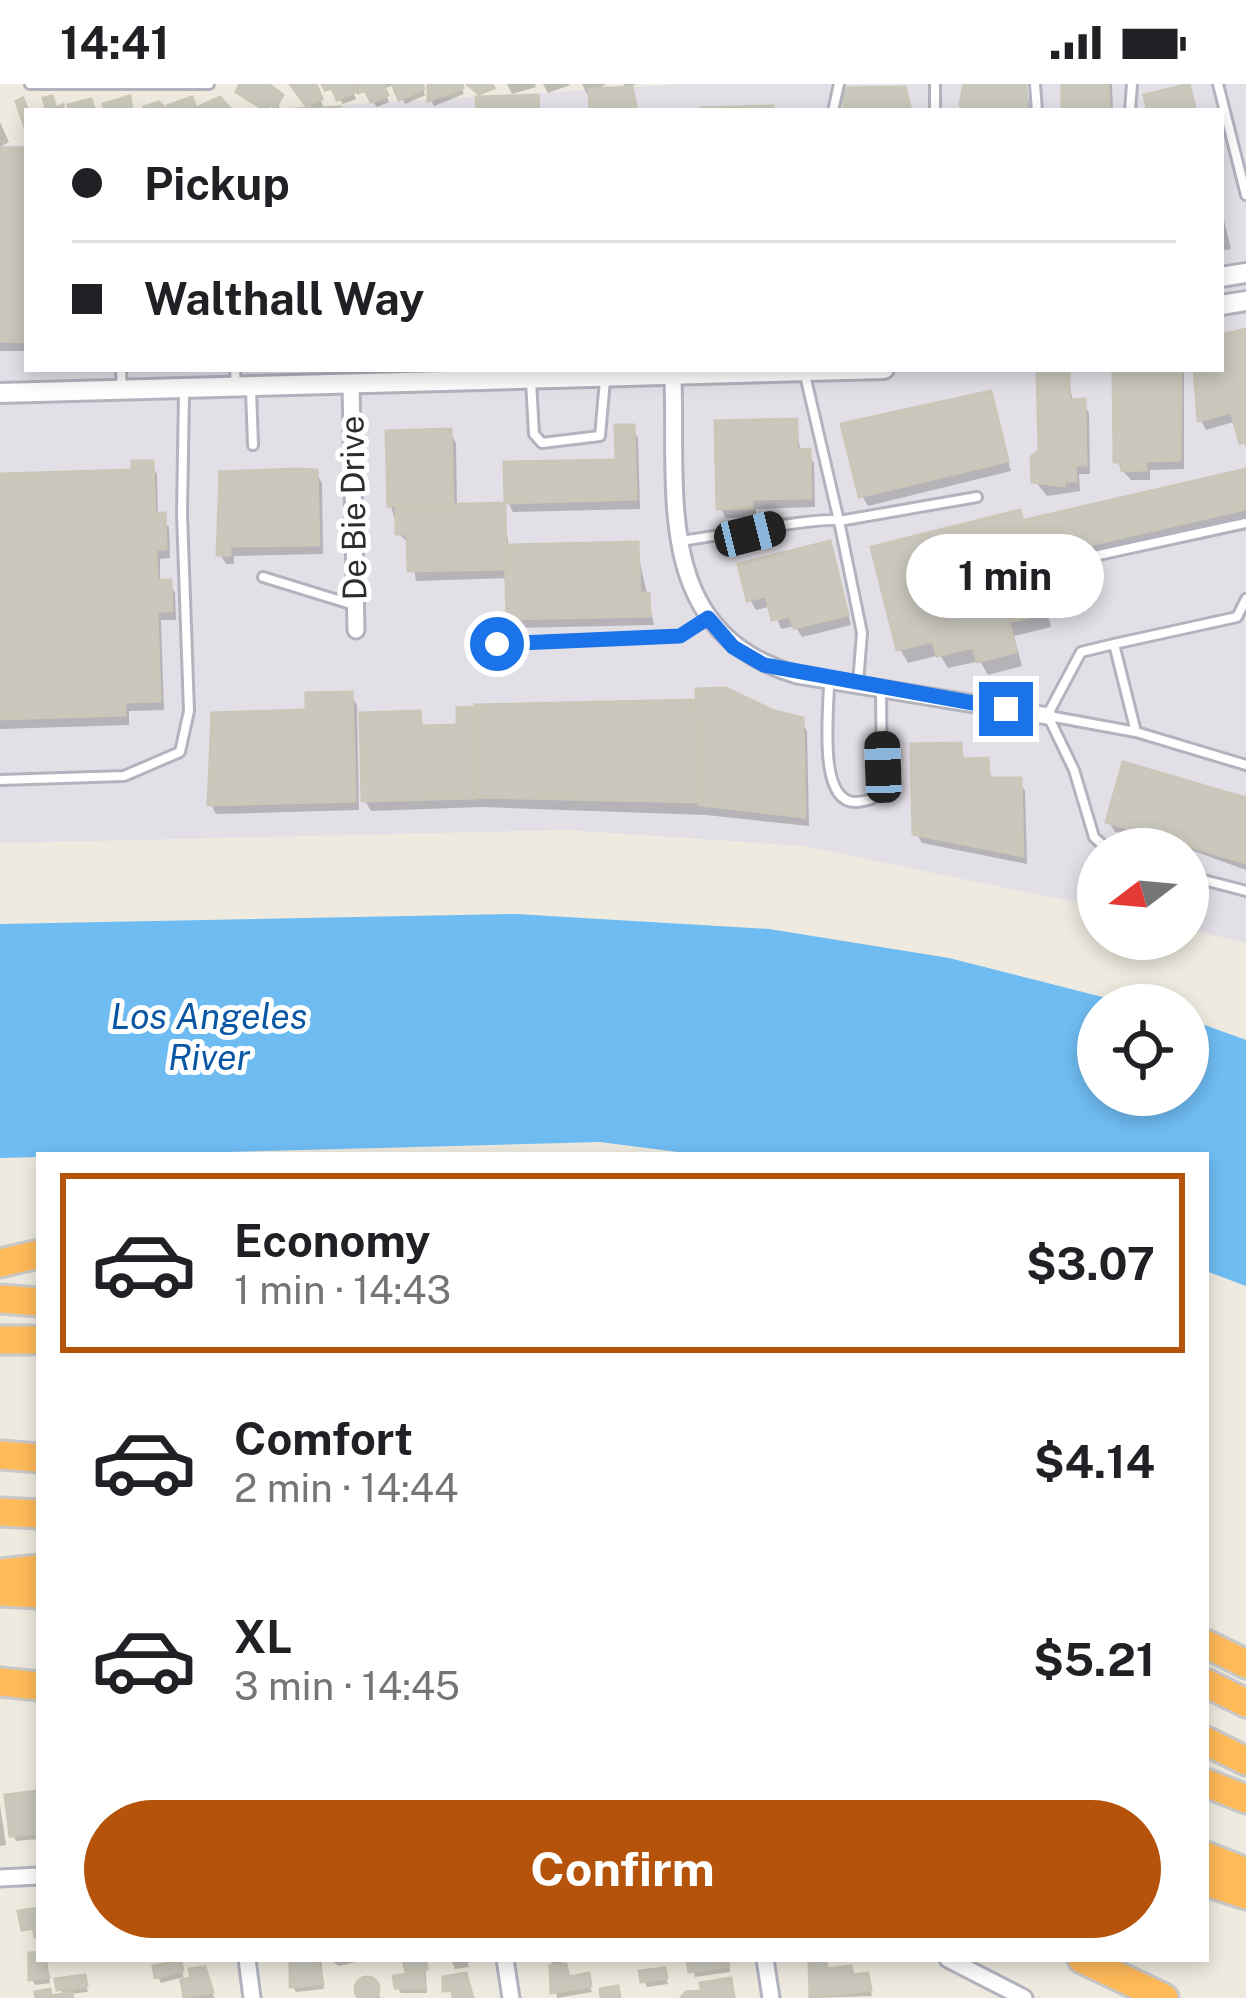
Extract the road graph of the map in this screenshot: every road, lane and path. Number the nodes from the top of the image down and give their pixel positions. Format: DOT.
graph roads {
  1 [pos="30,84"];
  2 [pos="209,84"];
  3 [pos="1218,84"];
  4 [pos="142,85"];
  5 [pos="1246,195"];
  6 [pos="121,372"];
  7 [pos="796,373"];
  8 [pos="569,375"];
  9 [pos="665,375"];
  10 [pos="351,377"];
  11 [pos="394,377"];
  12 [pos="280,378"];
  13 [pos="605,380"];
  14 [pos="531,381"];
  15 [pos="241,382"];
  16 [pos="184,390"];
  17 [pos="122,392"];
  18 [pos="0,393"];
  19 [pos="254,445"];
  20 [pos="977,497"];
  21 [pos="839,521"];
  22 [pos="1246,523"];
  23 [pos="679,541"];
  24 [pos="1048,566"];
  25 [pos="263,577"];
  26 [pos="1246,599"];
  27 [pos="356,605"];
  28 [pos="708,618"];
  29 [pos="356,630"];
  30 [pos="497,644"];
  31 [pos="1114,644"];
  32 [pos="829,681"];
  33 [pos="858,685"];
  34 [pos="881,688"];
  35 [pos="1048,716"];
  36 [pos="1136,732"];
  37 [pos="1246,765"];
  38 [pos="0,780"];
  39 [pos="1091,828"];
  40 [pos="1209,881"];
  41 [pos="1246,891"];
  42 [pos="36,1255"];
  43 [pos="0,1262"];
  44 [pos="0,1299"];
  45 [pos="36,1303"];
  46 [pos="0,1340"];
  47 [pos="36,1340"];
  48 [pos="0,1455"];
  49 [pos="36,1458"];
  50 [pos="0,1512"];
  51 [pos="36,1514"];
  52 [pos="36,1569"];
  53 [pos="0,1573"];
  54 [pos="0,1592"];
  55 [pos="36,1594"];
  56 [pos="1209,1646"];
  57 [pos="1246,1664"];
  58 [pos="0,1682"];
  59 [pos="1209,1684"];
  60 [pos="36,1686"];
  61 [pos="0,1697"];
  62 [pos="36,1697"];
  63 [pos="1246,1703"];
  64 [pos="1209,1742"];
  65 [pos="1246,1761"];
  66 [pos="1209,1784"];
  67 [pos="1246,1799"];
  68 [pos="1209,1857"];
  69 [pos="1246,1872"];
  70 [pos="36,1876"];
  71 [pos="0,1878"];
  72 [pos="1209,1883"];
  73 [pos="1246,1895"];
  74 [pos="247,1962"];
  75 [pos="505,1962"];
  76 [pos="765,1962"];
  77 [pos="955,1962"];
  78 [pos="1088,1962"];
  79 [pos="252,1998"];
  80 [pos="511,1998"];
  81 [pos="771,1998"];
  82 [pos="1024,1998"];
  83 [pos="1164,1998"];
  1 -- 4 [label="lane"];
  2 -- 4 [label="lane"];
  3 -- 5 [label="lane"];
  6 -- 17 [label="lane"];
  7 -- 9 [label="street"];
  7 -- 21 [label="lane"];
  8 -- 13 [label="street"];
  8 -- 14 [label="street"];
  9 -- 13 [label="street"];
  9 -- 23 [label="street"];
  10 -- 11 [label="street"];
  10 -- 12 [label="street"];
  10 -- 27 [label="street, De Bie Drive"];
  11 -- 14 [label="street"];
  12 -- 15 [label="street"];
  13 -- 14 [label="lane"];
  15 -- 16 [label="street"];
  15 -- 19 [label="lane"];
  16 -- 17 [label="street"];
  16 -- 38 [label="lane"];
  17 -- 18 [label="street"];
  20 -- 21 [label="lane"];
  21 -- 23 [label="lane"];
  21 -- 33 [label="lane"];
  22 -- 24 [label="lane"];
  23 -- 28 [label="street"];
  25 -- 27 [label="lane"];
  26 -- 31 [label="lane"];
  27 -- 29 [label="street, De Bie Drive"];
  28 -- 30 [label="lane"];
  28 -- 32 [label="street"];
  31 -- 35 [label="lane"];
  31 -- 36 [label="lane"];
  32 -- 33 [label="street"];
  32 -- 34 [label="lane"];
  33 -- 34 [label="street"];
  34 -- 35 [label="street"];
  35 -- 36 [label="lane"];
  35 -- 39 [label="lane"];
  36 -- 37 [label="lane"];
  40 -- 41 [label="lane"];
  42 -- 43 [label="highway"];
  44 -- 45 [label="highway"];
  46 -- 47 [label="highway"];
  48 -- 49 [label="highway"];
  50 -- 51 [label="highway"];
  52 -- 53 [label="highway"];
  54 -- 55 [label="highway"];
  56 -- 57 [label="highway"];
  58 -- 60 [label="highway"];
  59 -- 63 [label="highway"];
  61 -- 62 [label="highway"];
  64 -- 65 [label="highway"];
  66 -- 67 [label="highway"];
  68 -- 69 [label="highway"];
  70 -- 71 [label="street"];
  72 -- 73 [label="highway"];
  74 -- 79 [label="street"];
  75 -- 80 [label="street"];
  76 -- 81 [label="street"];
  77 -- 82 [label="street"];
  78 -- 83 [label="highway"];
}
